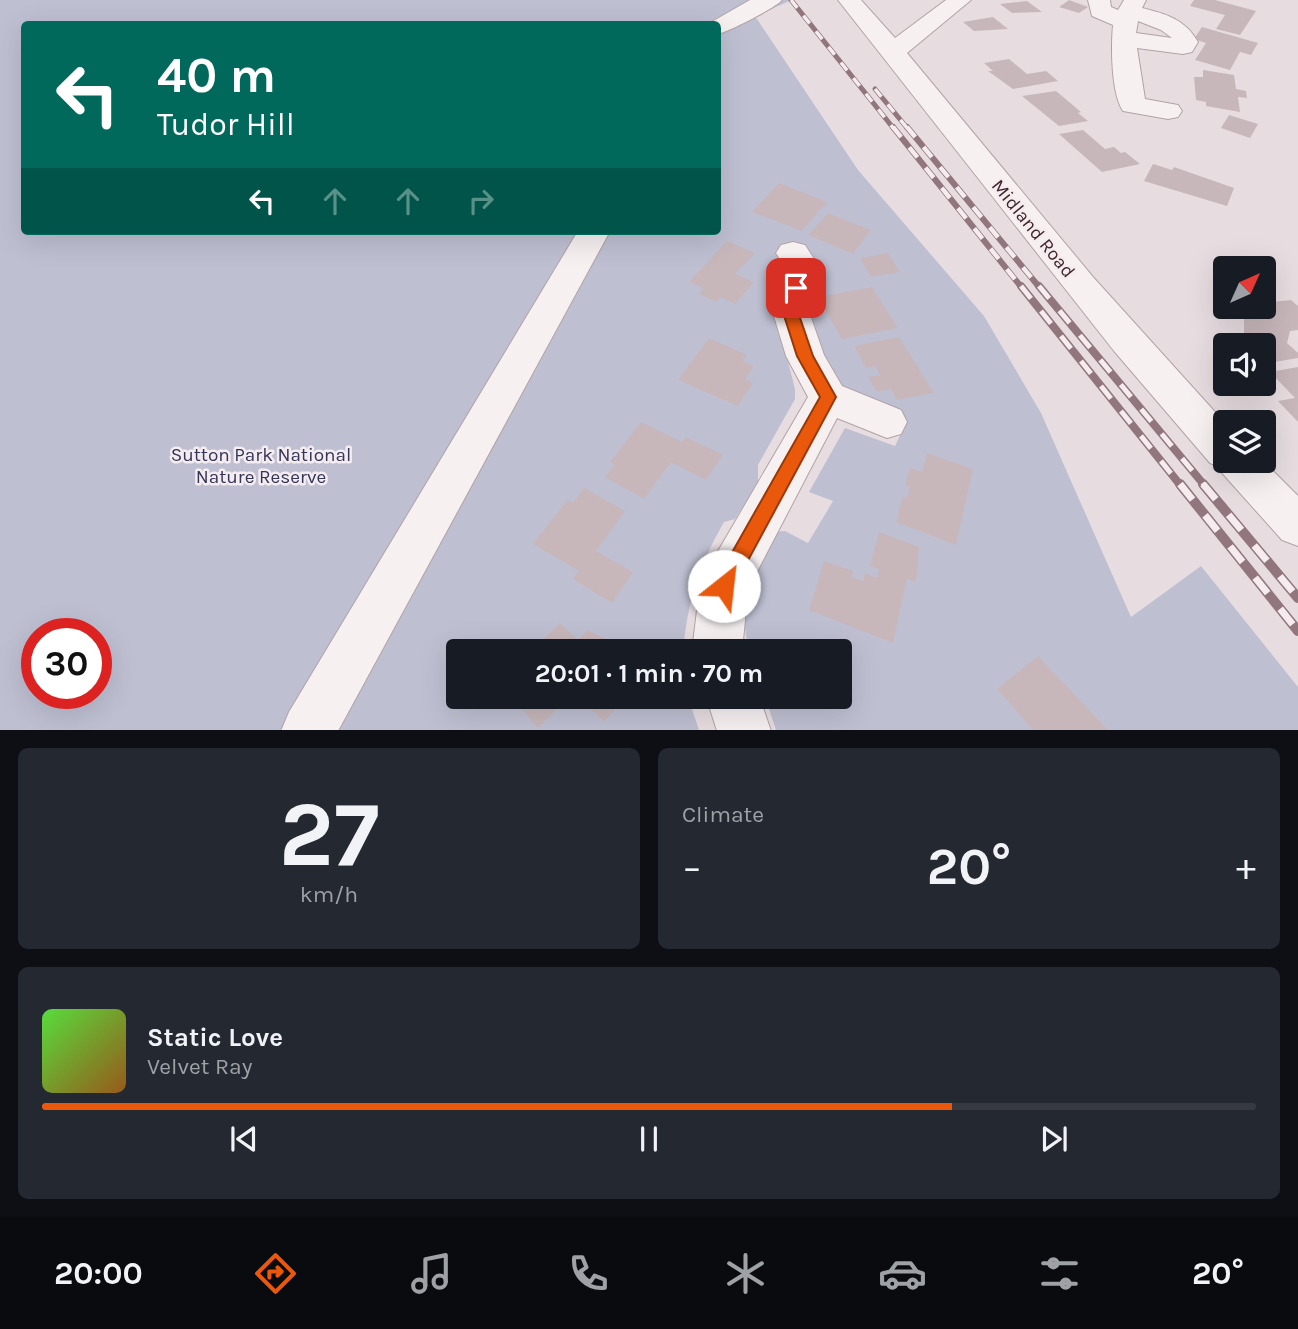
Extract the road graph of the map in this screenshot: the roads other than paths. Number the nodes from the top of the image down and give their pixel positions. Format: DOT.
graph roads {
  1 [pos="771,0"];
  2 [pos="849,0"];
  3 [pos="960,0"];
  4 [pos="1100,0"];
  5 [pos="1129,18"];
  6 [pos="721,25"];
  7 [pos="894,51"];
  8 [pos="1168,111"];
  9 [pos="592,235"];
  10 [pos="793,253"];
  11 [pos="828,397"];
  12 [pos="887,422"];
  13 [pos="1213,439"];
  14 [pos="1247,473"];
  15 [pos="1298,526"];
  16 [pos="718,639"];
  17 [pos="737,709"];
  18 [pos="308,730"];
  19 [pos="744,730"];
  1 -- 6 [label="street"];
  2 -- 7 [label="street, Midland Road"];
  3 -- 7 [label="street"];
  4 -- 5 [label="street"];
  5 -- 8 [label="street"];
  7 -- 13 [label="street, Midland Road"];
  9 -- 18 [label="street"];
  10 -- 11 [label="street"];
  11 -- 12 [label="street"];
  11 -- 16 [label="street"];
  14 -- 15 [label="street"];
  17 -- 19 [label="street"];
}
